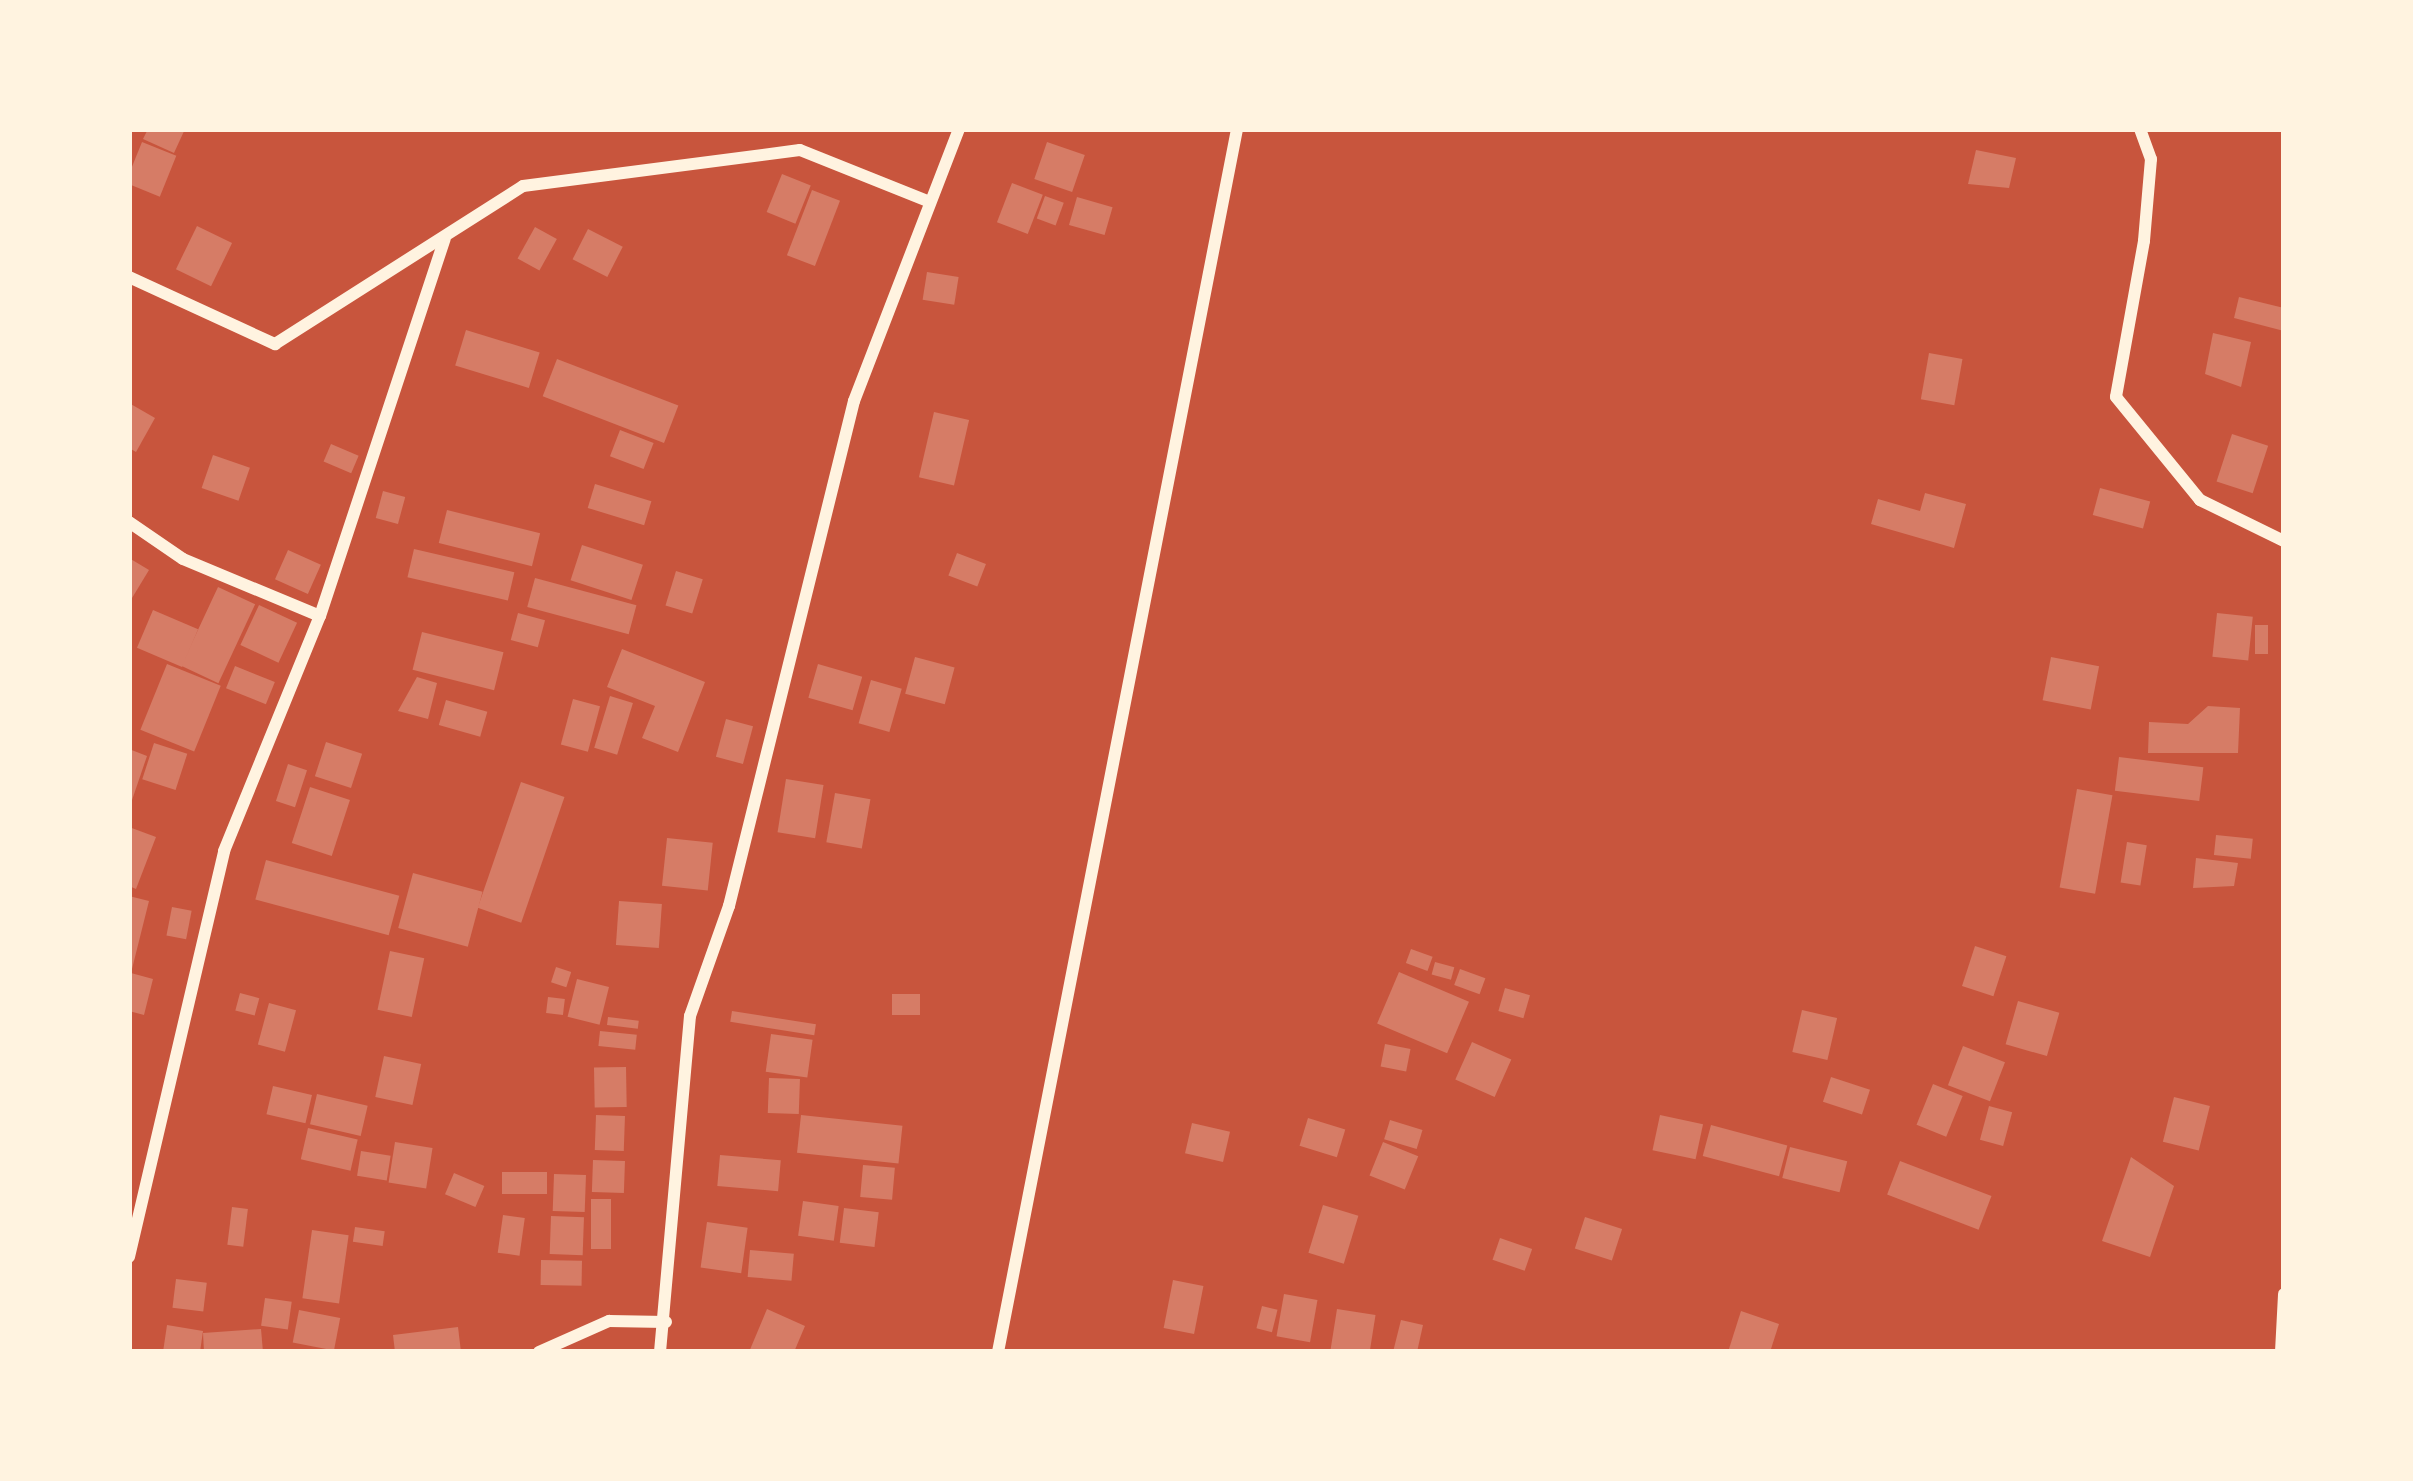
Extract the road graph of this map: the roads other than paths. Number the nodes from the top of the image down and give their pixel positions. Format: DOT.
graph roads {
  1 [pos="959,129"];
  2 [pos="1237,129"];
  3 [pos="2140,129"];
  4 [pos="930,202"];
  5 [pos="445,239"];
  6 [pos="129,277"];
  7 [pos="129,522"];
  8 [pos="2284,541"];
  9 [pos="320,616"];
  10 [pos="129,1257"];
  11 [pos="2284,1294"];
  12 [pos="666,1322"];
  13 [pos="539,1352"];
  14 [pos="660,1352"];
  15 [pos="998,1352"];
  16 [pos="2281,1352"];
  1 -- 4 [label="street"];
  2 -- 15 [label="street"];
  3 -- 8 [label="street"];
  4 -- 5 [label="street"];
  4 -- 12 [label="street"];
  5 -- 6 [label="street"];
  5 -- 9 [label="street"];
  7 -- 9 [label="street"];
  9 -- 10 [label="street"];
  11 -- 16 [label="street"];
  12 -- 13 [label="street"];
  12 -- 14 [label="street"];
}
